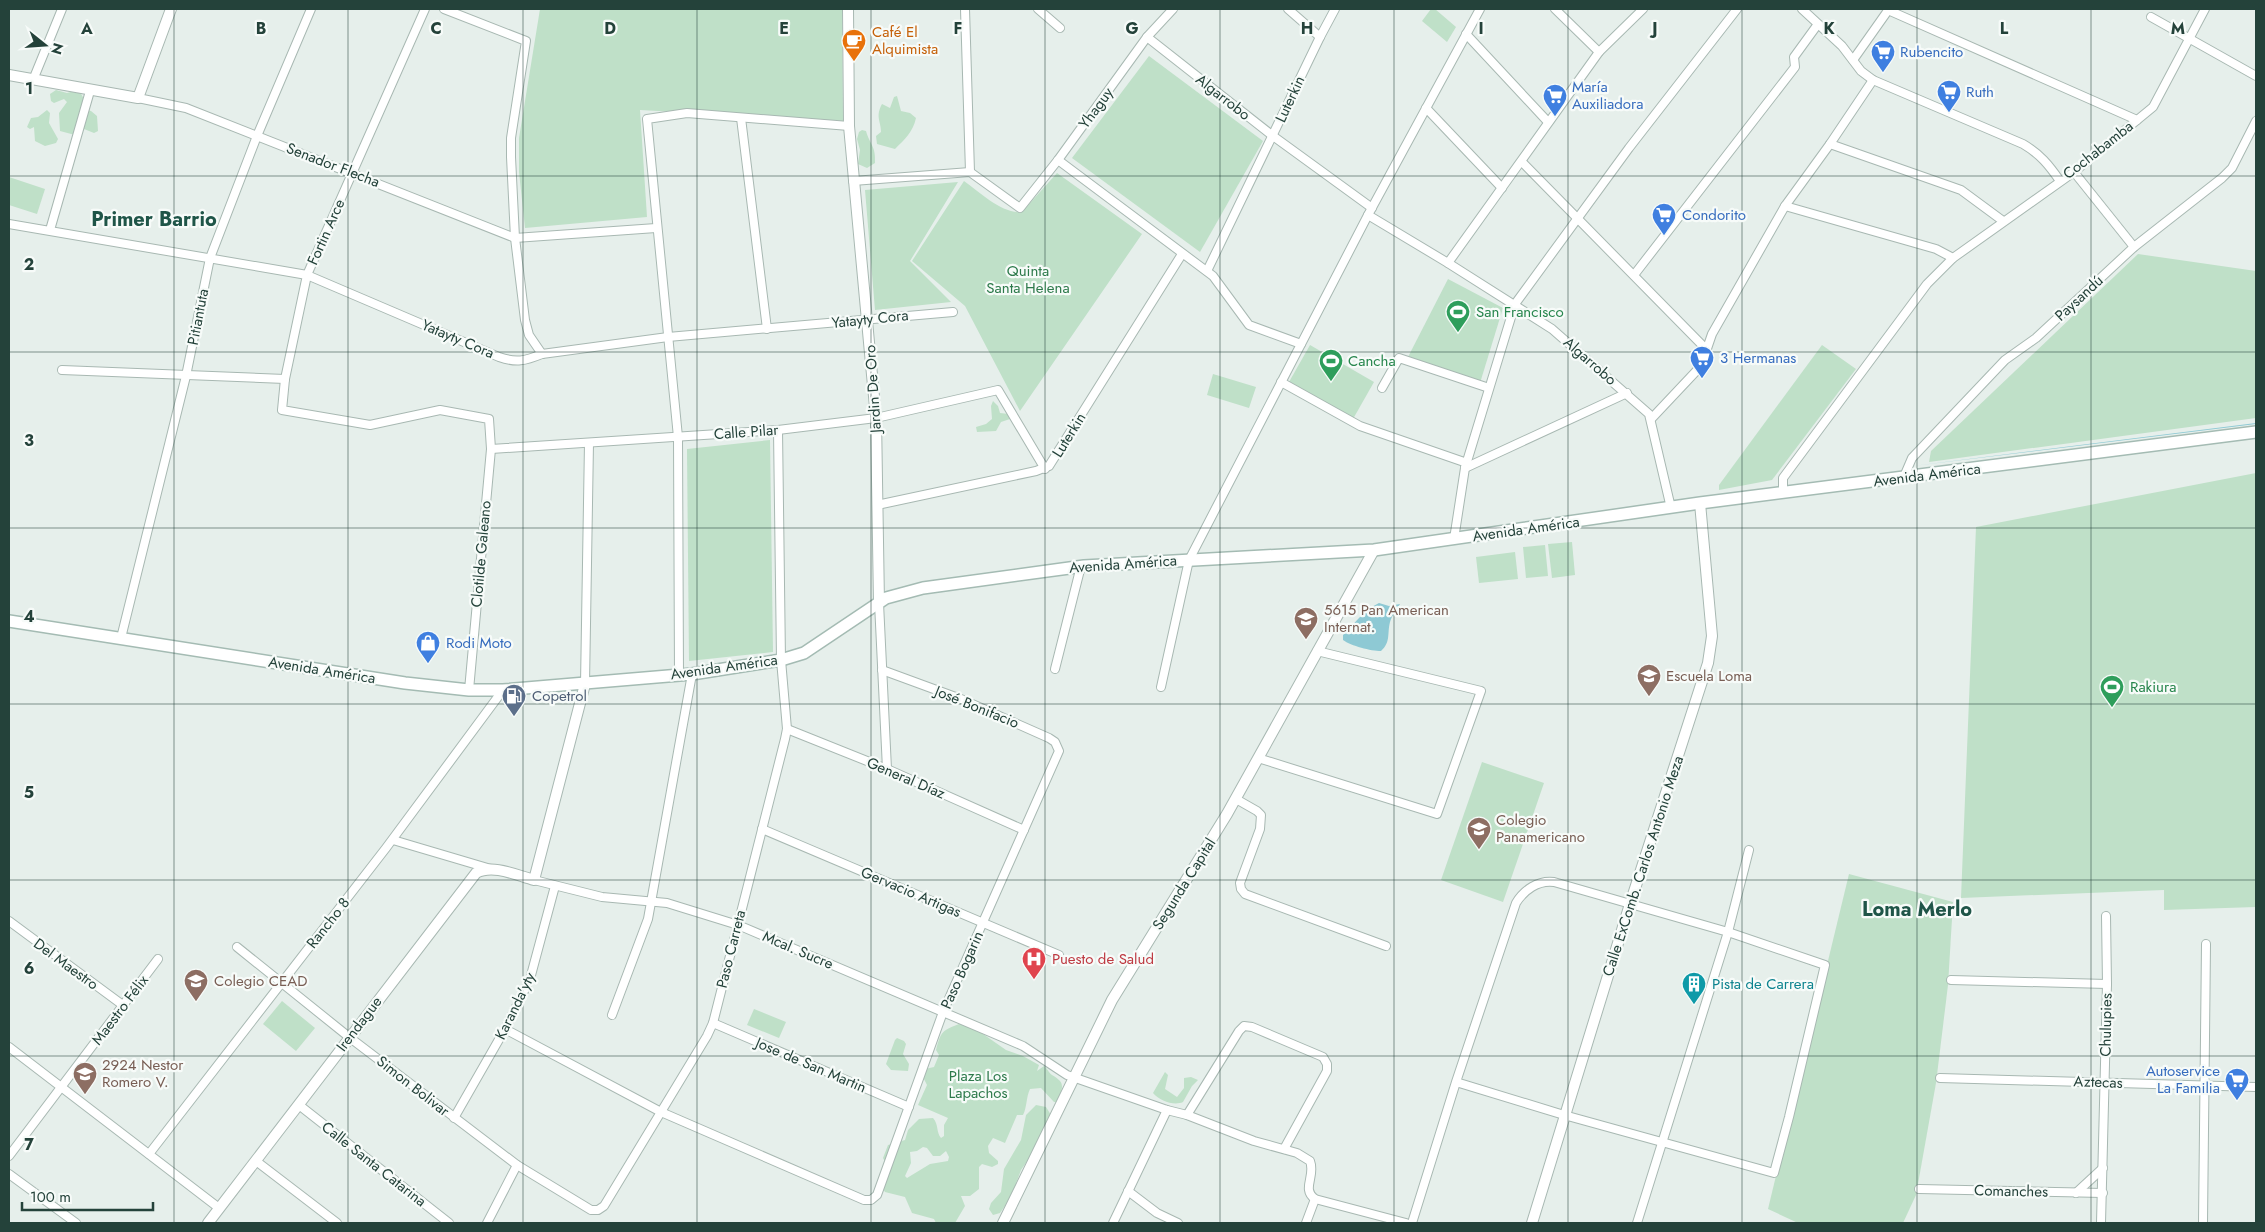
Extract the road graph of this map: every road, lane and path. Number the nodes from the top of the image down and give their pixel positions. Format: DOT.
graph roads {
  1 [pos="62,9"];
  2 [pos="171,9"];
  3 [pos="312,9"];
  4 [pos="425,9"];
  5 [pos="444,9"];
  6 [pos="848,9"];
  7 [pos="965,9"];
  8 [pos="1038,9"];
  9 [pos="1173,9"];
  10 [pos="1288,9"];
  11 [pos="1335,9"];
  12 [pos="1480,9"];
  13 [pos="1555,9"];
  14 [pos="1643,9"];
  15 [pos="1737,9"];
  16 [pos="1802,9"];
  17 [pos="1889,9"];
  18 [pos="2204,9"];
  19 [pos="2151,17"];
  20 [pos="1818,24"];
  21 [pos="1060,28"];
  22 [pos="1466,34"];
  23 [pos="1147,37"];
  24 [pos="1320,37"];
  25 [pos="2189,39"];
  26 [pos="1599,52"];
  27 [pos="1852,60"];
  28 [pos="9,75"];
  29 [pos="2256,76"];
  30 [pos="34,80"];
  31 [pos="1873,80"];
  32 [pos="90,91"];
  33 [pos="138,98"];
  34 [pos="1426,108"];
  35 [pos="741,118"];
  36 [pos="2137,120"];
  37 [pos="2256,121"];
  38 [pos="1548,122"];
  39 [pos="848,126"];
  40 [pos="256,136"];
  41 [pos="1273,136"];
  42 [pos="1830,144"];
  43 [pos="1058,160"];
  44 [pos="1522,162"];
  45 [pos="352,172"];
  46 [pos="970,172"];
  47 [pos="2074,172"];
  48 [pos="853,181"];
  49 [pos="2060,181"];
  50 [pos="1502,188"];
  51 [pos="1785,206"];
  52 [pos="1370,212"];
  53 [pos="1578,219"];
  54 [pos="2003,221"];
  55 [pos="9,224"];
  56 [pos="656,228"];
  57 [pos="50,230"];
  58 [pos="515,238"];
  59 [pos="2134,247"];
  60 [pos="1182,254"];
  61 [pos="210,258"];
  62 [pos="1953,258"];
  63 [pos="1448,263"];
  64 [pos="1206,271"];
  65 [pos="307,275"];
  66 [pos="1634,275"];
  67 [pos="1515,304"];
  68 [pos="952,312"];
  69 [pos="868,320"];
  70 [pos="767,329"];
  71 [pos="668,337"];
  72 [pos="1301,344"];
  73 [pos="1707,350"];
  74 [pos="542,354"];
  75 [pos="62,370"];
  76 [pos="186,376"];
  77 [pos="285,379"];
  78 [pos="1281,382"];
  79 [pos="1382,388"];
  80 [pos="1489,388"];
  81 [pos="1627,393"];
  82 [pos="876,418"];
  83 [pos="1652,418"];
  84 [pos="489,419"];
  85 [pos="778,430"];
  86 [pos="2256,432"];
  87 [pos="678,437"];
  88 [pos="590,443"];
  89 [pos="491,449"];
  90 [pos="1466,466"];
  91 [pos="1045,469"];
  92 [pos="1903,479"];
  93 [pos="1783,492"];
  94 [pos="1700,503"];
  95 [pos="877,505"];
  96 [pos="1671,508"];
  97 [pos="1454,539"];
  98 [pos="1374,550"];
  99 [pos="1189,560"];
  100 [pos="1081,566"];
  101 [pos="879,603"];
  102 [pos="9,621"];
  103 [pos="121,638"];
  104 [pos="1317,651"];
  105 [pos="781,660"];
  106 [pos="1055,669"];
  107 [pos="882,670"];
  108 [pos="692,674"];
  109 [pos="679,675"];
  110 [pos="585,684"];
  111 [pos="1161,687"];
  112 [pos="469,690"];
  113 [pos="503,690"];
  114 [pos="787,729"];
  115 [pos="1057,756"];
  116 [pos="1258,758"];
  117 [pos="887,769"];
  118 [pos="1236,799"];
  119 [pos="762,829"];
  120 [pos="1024,830"];
  121 [pos="393,840"];
  122 [pos="1749,850"];
  123 [pos="493,869"];
  124 [pos="534,880"];
  125 [pos="555,886"];
  126 [pos="651,901"];
  127 [pos="1630,904"];
  128 [pos="2106,916"];
  129 [pos="9,921"];
  130 [pos="983,922"];
  131 [pos="738,925"];
  132 [pos="1728,932"];
  133 [pos="2206,944"];
  134 [pos="1386,946"];
  135 [pos="236,947"];
  136 [pos="1059,954"];
  137 [pos="158,959"];
  138 [pos="1951,980"];
  139 [pos="282,983"];
  140 [pos="2107,984"];
  141 [pos="124,1006"];
  142 [pos="943,1012"];
  143 [pos="612,1015"];
  144 [pos="713,1023"];
  145 [pos="505,1029"];
  146 [pos="349,1037"];
  147 [pos="9,1046"];
  148 [pos="1074,1078"];
  149 [pos="1940,1078"];
  150 [pos="1456,1082"];
  151 [pos="2105,1082"];
  152 [pos="2205,1086"];
  153 [pos="62,1087"];
  154 [pos="2256,1087"];
  155 [pos="299,1105"];
  156 [pos="910,1107"];
  157 [pos="1167,1110"];
  158 [pos="661,1112"];
  159 [pos="1188,1114"];
  160 [pos="1564,1115"];
  161 [pos="454,1118"];
  162 [pos="1662,1142"];
  163 [pos="1284,1149"];
  164 [pos="149,1154"];
  165 [pos="9,1156"];
  166 [pos="256,1161"];
  167 [pos="517,1165"];
  168 [pos="2104,1168"];
  169 [pos="9,1174"];
  170 [pos="1920,1189"];
  171 [pos="1128,1191"];
  172 [pos="2076,1193"];
  173 [pos="2103,1193"];
  174 [pos="1315,1199"];
  175 [pos="219,1208"];
  176 [pos="598,1210"];
  177 [pos="76,1223"];
  178 [pos="208,1223"];
  179 [pos="337,1223"];
  180 [pos="449,1223"];
  181 [pos="487,1223"];
  182 [pos="1004,1223"];
  183 [pos="1113,1223"];
  184 [pos="1178,1223"];
  185 [pos="1306,1223"];
  186 [pos="1406,1223"];
  187 [pos="1412,1223"];
  188 [pos="1532,1223"];
  189 [pos="1638,1223"];
  190 [pos="2101,1223"];
  191 [pos="2203,1223"];
  1 -- 30 [label="street"];
  2 -- 33 [label="street"];
  3 -- 40 [label="street, Pitiantuta"];
  4 -- 45 [label="street, Fortin Arce"];
  5 -- 58 [label="street"];
  6 -- 39 [label="street, Jardin De Oro"];
  7 -- 46 [label="street"];
  8 -- 21 [label="street"];
  9 -- 23 [label="street, Yhaguy"];
  10 -- 24 [label="street"];
  11 -- 24 [label="street, Luterkin"];
  12 -- 22 [label="street"];
  13 -- 26 [label="street"];
  14 -- 26 [label="street"];
  15 -- 53 [label="street"];
  16 -- 20 [label="street"];
  17 -- 27 [label="street"];
  17 -- 36 [label="street"];
  18 -- 25 [label="street, Cochabamba"];
  19 -- 25 [label="street"];
  20 -- 27 [label="street"];
  20 -- 66 [label="street"];
  22 -- 34 [label="street"];
  22 -- 38 [label="street"];
  23 -- 41 [label="street, Algarrobo"];
  23 -- 43 [label="street, Yhaguy"];
  24 -- 41 [label="street, Luterkin"];
  25 -- 29 [label="street"];
  25 -- 36 [label="street, Cochabamba"];
  26 -- 38 [label="street"];
  27 -- 31 [label="street"];
  28 -- 30 [label="street, Senador Flecha"];
  30 -- 32 [label="street, Senador Flecha"];
  31 -- 42 [label="street"];
  31 -- 49 [label="street"];
  32 -- 33 [label="street, Senador Flecha"];
  32 -- 57 [label="street"];
  33 -- 40 [label="street, Senador Flecha"];
  34 -- 50 [label="street"];
  34 -- 52 [label="street"];
  35 -- 39 [label="street"];
  35 -- 56 [label="street"];
  35 -- 70 [label="street"];
  36 -- 47 [label="street, Cochabamba"];
  37 -- 59 [label="street, Paysandú"];
  38 -- 44 [label="street"];
  39 -- 48 [label="street, Jardin De Oro"];
  40 -- 45 [label="street, Senador Flecha"];
  40 -- 61 [label="street, Pitiantuta"];
  41 -- 52 [label="street, Algarrobo"];
  41 -- 64 [label="street, Luterkin"];
  42 -- 51 [label="street"];
  42 -- 54 [label="street"];
  43 -- 46 [label="street, Yhaguy"];
  43 -- 60 [label="street"];
  44 -- 50 [label="street"];
  44 -- 53 [label="street"];
  45 -- 58 [label="street, Senador Flecha"];
  45 -- 65 [label="street, Fortin Arce"];
  46 -- 48 [label="street"];
  47 -- 49 [label="street, Cochabamba"];
  47 -- 59 [label="street"];
  48 -- 69 [label="street, Jardin De Oro"];
  49 -- 54 [label="street, Cochabamba"];
  50 -- 63 [label="street"];
  51 -- 62 [label="street"];
  51 -- 73 [label="street"];
  52 -- 63 [label="street, Algarrobo"];
  52 -- 72 [label="street"];
  53 -- 66 [label="street"];
  53 -- 67 [label="street"];
  54 -- 62 [label="street, Cochabamba"];
  55 -- 57 [label="street, Yatayty Cora"];
  56 -- 58 [label="street, Senador Flecha"];
  56 -- 71 [label="street"];
  57 -- 61 [label="street, Yatayty Cora"];
  58 -- 74 [label="street"];
  59 -- 92 [label="street, Paysandú"];
  60 -- 64 [label="street"];
  60 -- 91 [label="street, Luterkin"];
  61 -- 65 [label="street, Yatayty Cora"];
  61 -- 76 [label="street, Pitiantuta"];
  62 -- 93 [label="street, Cochabamba"];
  63 -- 67 [label="street, Algarrobo"];
  64 -- 72 [label="street"];
  65 -- 74 [label="street, Yatayty Cora"];
  65 -- 77 [label="street, Fortin Arce"];
  66 -- 73 [label="street"];
  67 -- 80 [label="street"];
  67 -- 81 [label="street, Algarrobo"];
  68 -- 69 [label="street, Yatayty Cora"];
  69 -- 70 [label="street, Yatayty Cora"];
  69 -- 82 [label="street, Jardin De Oro"];
  70 -- 71 [label="street, Yatayty Cora"];
  71 -- 74 [label="street, Yatayty Cora"];
  71 -- 87 [label="street"];
  72 -- 78 [label="street"];
  73 -- 83 [label="street"];
  75 -- 76 [label="street"];
  76 -- 77 [label="street"];
  76 -- 103 [label="street, Pitiantuta"];
  77 -- 84 [label="street, Fortin Arce"];
  78 -- 90 [label="street"];
  78 -- 99 [label="street"];
  79 -- 80 [label="street"];
  80 -- 90 [label="street"];
  81 -- 83 [label="street, Algarrobo"];
  81 -- 90 [label="street"];
  82 -- 85 [label="street, Calle Pilar"];
  82 -- 91 [label="street, Calle Pilar"];
  82 -- 95 [label="street, Jardin De Oro"];
  83 -- 96 [label="street"];
  84 -- 89 [label="street, Clotilde Galeano"];
  85 -- 87 [label="street, Calle Pilar"];
  85 -- 105 [label="street, Paso Carreta"];
  86 -- 92 [label="main road, Avenida América"];
  87 -- 88 [label="street, Calle Pilar"];
  87 -- 109 [label="street"];
  88 -- 89 [label="street, Calle Pilar"];
  88 -- 110 [label="street"];
  89 -- 112 [label="street, Clotilde Galeano"];
  90 -- 97 [label="street"];
  91 -- 95 [label="street, Luterkin"];
  92 -- 93 [label="main road, Avenida América"];
  93 -- 94 [label="main road, Avenida América"];
  94 -- 96 [label="main road, Avenida América"];
  94 -- 127 [label="street, Calle ExComb. Carlos Antonio Meza"];
  95 -- 101 [label="street, Jardin De Oro"];
  96 -- 97 [label="main road, Avenida América"];
  97 -- 98 [label="main road, Avenida América"];
  98 -- 99 [label="main road, Avenida América"];
  98 -- 104 [label="street, Segunda Capital"];
  99 -- 100 [label="main road, Avenida América"];
  99 -- 111 [label="street"];
  100 -- 101 [label="main road, Avenida América"];
  100 -- 106 [label="street"];
  101 -- 105 [label="main road, Avenida América"];
  101 -- 107 [label="street, Jardin De Oro"];
  102 -- 103 [label="main road, Avenida América"];
  103 -- 112 [label="main road, Avenida América"];
  104 -- 116 [label="street, Segunda Capital"];
  104 -- 116 [label="street"];
  105 -- 108 [label="main road, Avenida América"];
  105 -- 114 [label="street, Paso Carreta"];
  107 -- 115 [label="street, José Bonifacio"];
  107 -- 117 [label="street, Jardin De Oro"];
  108 -- 109 [label="main road, Avenida América"];
  108 -- 126 [label="street"];
  109 -- 110 [label="main road, Avenida América"];
  110 -- 113 [label="main road, Avenida América"];
  110 -- 124 [label="street"];
  112 -- 113 [label="main road, Avenida América"];
  113 -- 121 [label="street, Rancho 8"];
  114 -- 117 [label="street, General Díaz"];
  114 -- 119 [label="street, Paso Carreta"];
  115 -- 120 [label="street, Paso Bogarin"];
  116 -- 118 [label="street, Segunda Capital"];
  117 -- 120 [label="street, General Díaz"];
  118 -- 134 [label="street"];
  118 -- 148 [label="street, Segunda Capital"];
  119 -- 130 [label="street, Gervacio Artigas"];
  119 -- 131 [label="street, Paso Carreta"];
  120 -- 130 [label="street, Paso Bogarin"];
  121 -- 123 [label="street"];
  121 -- 139 [label="street, Rancho 8"];
  122 -- 132 [label="street"];
  123 -- 124 [label="street"];
  123 -- 146 [label="street, Irendague"];
  124 -- 125 [label="street, Mcal. Sucre"];
  125 -- 126 [label="street, Mcal. Sucre"];
  125 -- 145 [label="street, Karanda'yty"];
  126 -- 131 [label="street, Mcal. Sucre"];
  126 -- 143 [label="street"];
  127 -- 132 [label="street"];
  127 -- 150 [label="street"];
  127 -- 160 [label="street, Calle ExComb. Carlos Antonio Meza"];
  128 -- 140 [label="street, Chulupies"];
  129 -- 141 [label="street, Del Maestro"];
  130 -- 136 [label="street, Gervacio Artigas"];
  130 -- 142 [label="street, Paso Bogarin"];
  131 -- 142 [label="street, Mcal. Sucre"];
  131 -- 144 [label="street, Paso Carreta"];
  132 -- 162 [label="street"];
  132 -- 162 [label="street"];
  133 -- 152 [label="street"];
  135 -- 139 [label="street, Simon Bolivar"];
  137 -- 141 [label="street, Maestro Félix"];
  138 -- 140 [label="street"];
  139 -- 146 [label="street, Simon Bolivar"];
  139 -- 164 [label="street, Rancho 8"];
  140 -- 151 [label="street, Chulupies"];
  141 -- 153 [label="street, Maestro Félix"];
  142 -- 148 [label="street, Mcal. Sucre"];
  142 -- 156 [label="street, Paso Bogarin"];
  144 -- 156 [label="street, Jose de San Martin"];
  144 -- 158 [label="street, Paso Carreta"];
  145 -- 158 [label="street"];
  145 -- 161 [label="street, Karanda'yty"];
  146 -- 155 [label="street, Irendague"];
  146 -- 161 [label="street, Simon Bolivar"];
  147 -- 153 [label="street"];
  148 -- 157 [label="street, Mcal. Sucre"];
  148 -- 182 [label="street, Segunda Capital"];
  149 -- 151 [label="street, Aztecas"];
  150 -- 160 [label="street"];
  150 -- 187 [label="street"];
  151 -- 152 [label="street, Aztecas"];
  151 -- 168 [label="street, Chulupies"];
  152 -- 154 [label="street, Aztecas"];
  152 -- 191 [label="street"];
  153 -- 164 [label="street"];
  153 -- 165 [label="street, Maestro Félix"];
  155 -- 166 [label="street, Irendague"];
  155 -- 180 [label="street, Calle Santa Catarina"];
  156 -- 158 [label="street, Paso Bogarin"];
  157 -- 159 [label="street, Mcal. Sucre"];
  157 -- 171 [label="street"];
  158 -- 176 [label="street, Paso Carreta"];
  159 -- 163 [label="street, Mcal. Sucre"];
  159 -- 163 [label="street"];
  160 -- 162 [label="street"];
  160 -- 188 [label="street, Calle ExComb. Carlos Antonio Meza"];
  161 -- 167 [label="street, Simon Bolivar"];
  162 -- 189 [label="street"];
  163 -- 174 [label="street, Mcal. Sucre"];
  164 -- 175 [label="street"];
  166 -- 175 [label="street, Irendague"];
  166 -- 179 [label="street"];
  167 -- 176 [label="street, Simon Bolivar"];
  167 -- 181 [label="street"];
  168 -- 172 [label="street"];
  168 -- 173 [label="street, Chulupies"];
  169 -- 177 [label="street"];
  170 -- 172 [label="street, Comanches"];
  171 -- 183 [label="street"];
  171 -- 184 [label="street"];
  172 -- 173 [label="street, Comanches"];
  173 -- 190 [label="street, Chulupies"];
  174 -- 185 [label="street"];
  174 -- 186 [label="street"];
  175 -- 178 [label="street, Irendague"];
}
